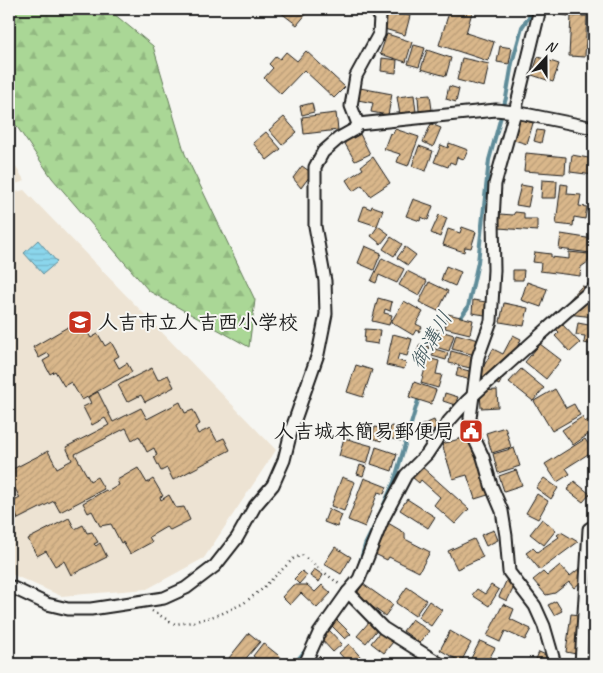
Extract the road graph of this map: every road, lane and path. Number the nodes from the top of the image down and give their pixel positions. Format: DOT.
graph roads {
  1 [pos="372,9"];
  2 [pos="540,9"];
  3 [pos="516,112"];
  4 [pos="358,124"];
  5 [pos="594,128"];
  6 [pos="594,288"];
  7 [pos="474,396"];
  8 [pos="594,526"];
  9 [pos="9,586"];
  10 [pos="348,592"];
  11 [pos="135,602"];
  12 [pos="305,664"];
  13 [pos="440,664"];
  14 [pos="555,664"];
  15 [pos="581,664"];
  1 -- 4 [label="street"];
  2 -- 3 [label="street"];
  3 -- 4 [label="street"];
  3 -- 5 [label="street"];
  3 -- 7 [label="street"];
  4 -- 11 [label="street"];
  6 -- 7 [label="street"];
  7 -- 10 [label="street"];
  7 -- 14 [label="street"];
  8 -- 15 [label="street"];
  9 -- 11 [label="street"];
  10 -- 11 [label="path"];
  10 -- 12 [label="street"];
  10 -- 13 [label="street"];
}
